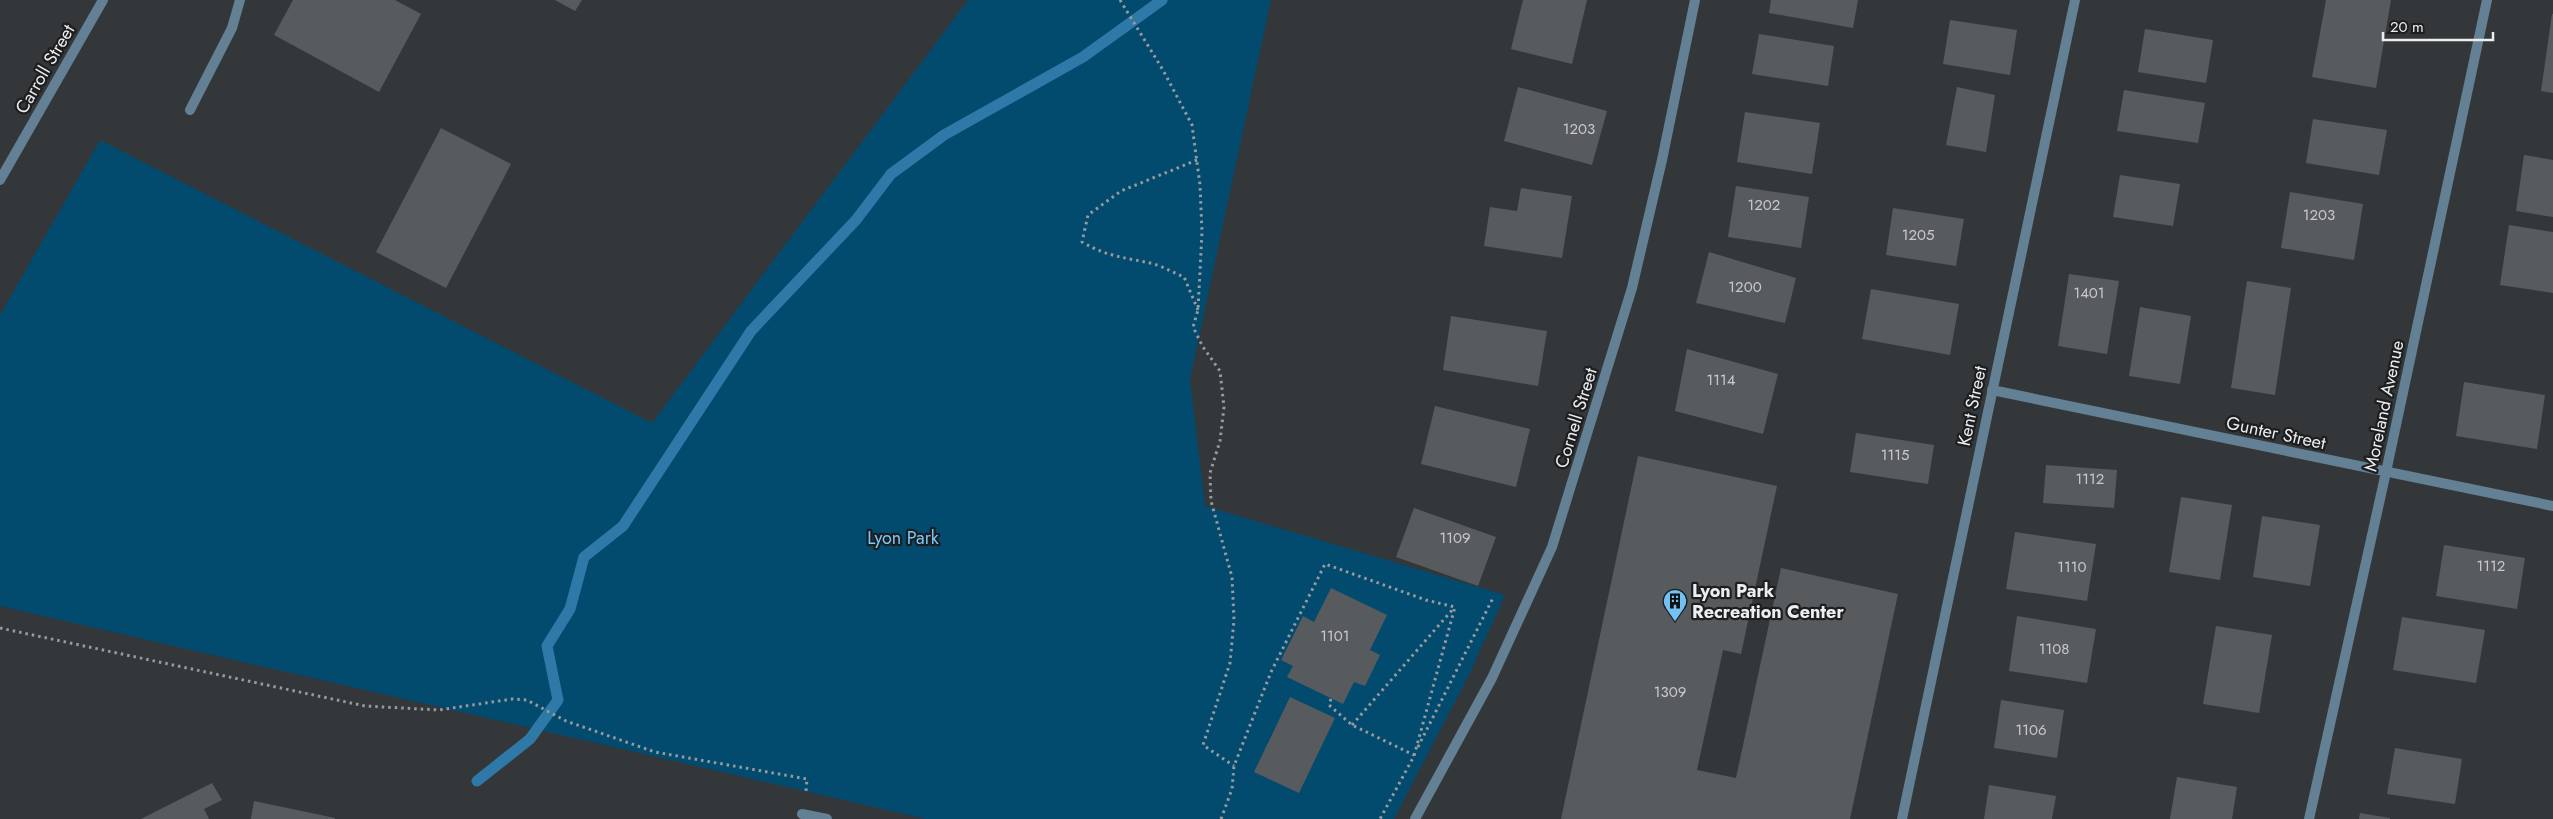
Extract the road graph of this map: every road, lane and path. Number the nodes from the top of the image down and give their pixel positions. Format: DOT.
graph roads {
  1 [pos="103,0"];
  2 [pos="240,0"];
  3 [pos="1120,0"];
  4 [pos="1695,0"];
  5 [pos="2075,0"];
  6 [pos="2487,0"];
  7 [pos="190,110"];
  8 [pos="1197,160"];
  9 [pos="0,180"];
  10 [pos="1198,310"];
  11 [pos="1992,390"];
  12 [pos="2386,472"];
  13 [pos="2553,506"];
  14 [pos="1494,596"];
  15 [pos="1455,607"];
  16 [pos="0,628"];
  17 [pos="1331,699"];
  18 [pos="1352,725"];
  19 [pos="1414,756"];
  20 [pos="1234,766"];
  21 [pos="802,814"];
  22 [pos="827,819"];
  23 [pos="1221,819"];
  24 [pos="1380,819"];
  25 [pos="1415,819"];
  26 [pos="1902,819"];
  27 [pos="2309,819"];
  1 -- 9 [label="street, Carroll Street"];
  2 -- 7 [label="street"];
  3 -- 8 [label="path"];
  4 -- 25 [label="street, Cornell Street"];
  5 -- 11 [label="street, Kent Street"];
  6 -- 12 [label="street, Moreland Avenue"];
  8 -- 10 [label="path"];
  8 -- 10 [label="path"];
  10 -- 20 [label="path"];
  11 -- 12 [label="street, Gunter Street"];
  11 -- 26 [label="street, Kent Street"];
  12 -- 13 [label="street, Gunter Street"];
  12 -- 27 [label="street, Moreland Avenue"];
  14 -- 19 [label="path"];
  15 -- 18 [label="path"];
  15 -- 19 [label="path"];
  15 -- 20 [label="path"];
  16 -- 21 [label="path"];
  17 -- 18 [label="path"];
  18 -- 19 [label="path"];
  19 -- 24 [label="path"];
  20 -- 23 [label="path"];
  21 -- 22 [label="street"];
}
